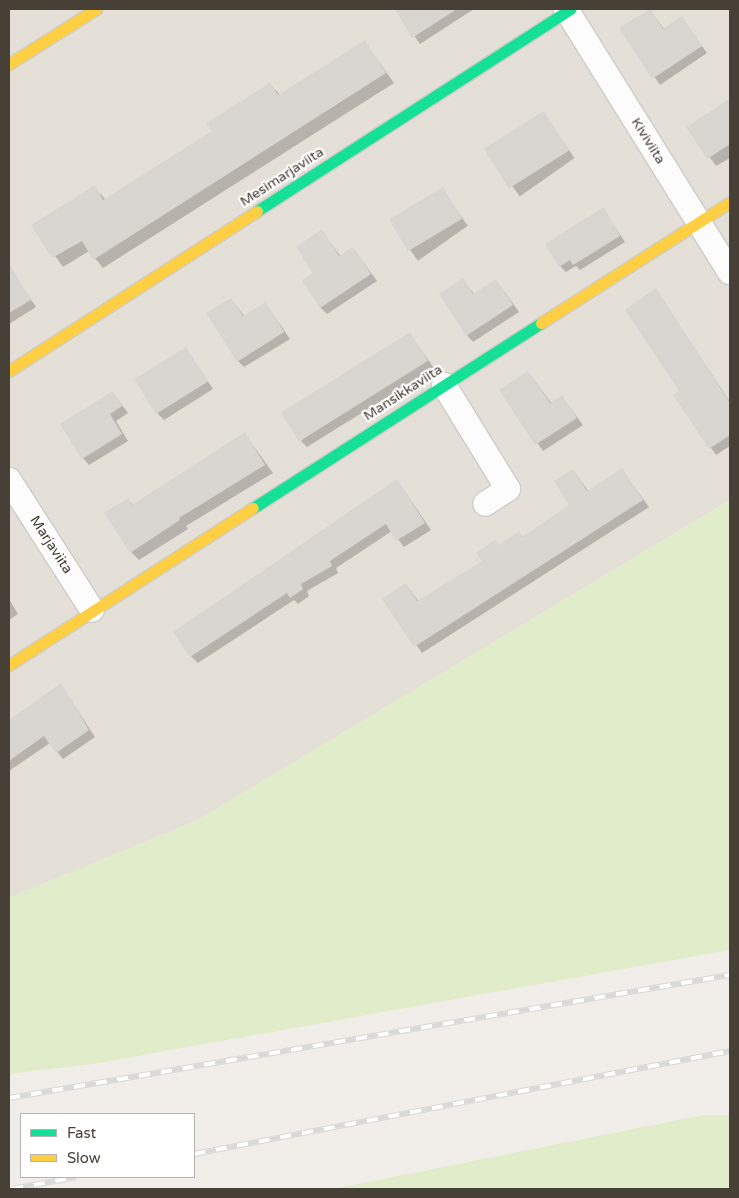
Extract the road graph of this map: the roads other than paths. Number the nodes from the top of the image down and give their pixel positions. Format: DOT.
graph roads {
  1 [pos="96,9"];
  2 [pos="569,10"];
  3 [pos="9,64"];
  4 [pos="730,202"];
  5 [pos="698,222"];
  6 [pos="730,272"];
  7 [pos="9,371"];
  8 [pos="444,385"];
  9 [pos="9,480"];
  10 [pos="485,504"];
  11 [pos="92,610"];
  12 [pos="9,665"];
  1 -- 3 [label="street"];
  2 -- 5 [label="street, Kiviviita"];
  2 -- 7 [label="street, Mesimarjaviita"];
  4 -- 5 [label="street, Mansikkaviita"];
  5 -- 6 [label="street, Kiviviita"];
  5 -- 8 [label="street, Mansikkaviita"];
  8 -- 10 [label="street"];
  8 -- 11 [label="street, Mansikkaviita"];
  9 -- 11 [label="street, Marjaviita"];
  11 -- 12 [label="street, Mansikkaviita"];
}
